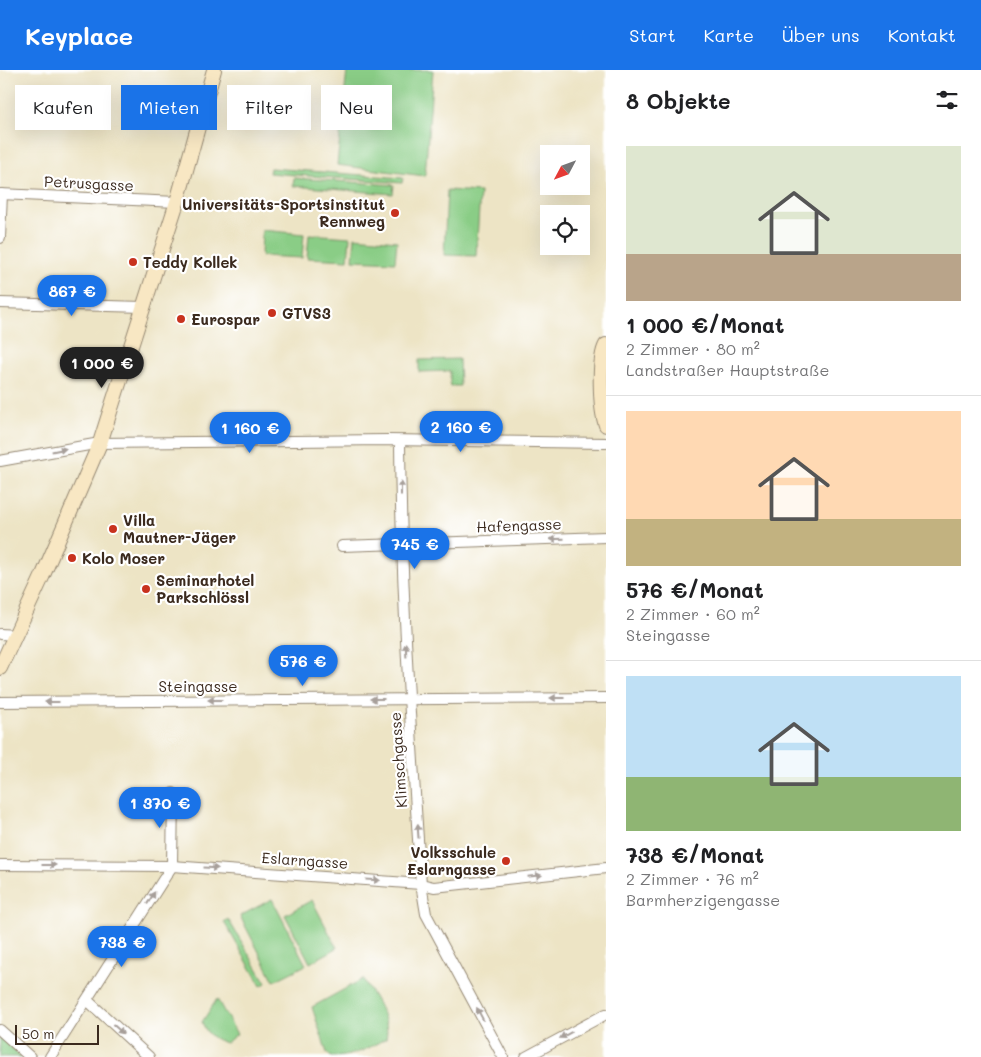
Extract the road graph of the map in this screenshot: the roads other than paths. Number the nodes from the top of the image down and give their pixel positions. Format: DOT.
graph roads {
  1 [pos="214,70"];
  2 [pos="1,194"];
  3 [pos="177,202"];
  4 [pos="0,238"];
  5 [pos="0,303"];
  6 [pos="144,307"];
  7 [pos="606,344"];
  8 [pos="606,424"];
  9 [pos="400,441"];
  10 [pos="606,442"];
  11 [pos="100,443"];
  12 [pos="0,461"];
  13 [pos="606,537"];
  14 [pos="401,545"];
  15 [pos="342,546"];
  16 [pos="0,634"];
  17 [pos="16,635"];
  18 [pos="0,668"];
  19 [pos="606,698"];
  20 [pos="408,699"];
  21 [pos="0,702"];
  22 [pos="173,794"];
  23 [pos="0,866"];
  24 [pos="172,866"];
  25 [pos="606,868"];
  26 [pos="421,884"];
  27 [pos="87,1000"];
  28 [pos="606,1014"];
  29 [pos="0,1030"];
  30 [pos="30,1057"];
  31 [pos="50,1057"];
  32 [pos="149,1057"];
  33 [pos="503,1057"];
  34 [pos="526,1057"];
  1 -- 3 [label="main road"];
  2 -- 3 [label="street, Petrusgasse"];
  2 -- 4 [label="street"];
  3 -- 6 [label="main road"];
  5 -- 6 [label="street"];
  6 -- 11 [label="main road"];
  7 -- 8 [label="main road"];
  9 -- 10 [label="street"];
  9 -- 11 [label="street"];
  14 -- 9 [label="street, Klimschgasse, one-way"];
  12 -- 11 [label="street, one-way"];
  11 -- 17 [label="main road"];
  13 -- 14 [label="street, Hafengasse, one-way"];
  14 -- 15 [label="street, Hafengasse"];
  20 -- 14 [label="street, Klimschgasse, one-way"];
  16 -- 17 [label="street"];
  17 -- 18 [label="main road"];
  19 -- 20 [label="street, Steingasse, one-way"];
  20 -- 21 [label="street, Steingasse, one-way"];
  26 -- 20 [label="street, Klimschgasse, one-way"];
  22 -- 24 [label="street"];
  23 -- 24 [label="street, Eslarngasse, one-way"];
  24 -- 26 [label="street, Eslarngasse, one-way"];
  27 -- 24 [label="street, one-way"];
  26 -- 25 [label="street, Eslarngasse, one-way"];
  33 -- 26 [label="street, Klimschgasse, one-way"];
  27 -- 31 [label="street"];
  27 -- 32 [label="street, one-way"];
  28 -- 34 [label="street, one-way"];
  29 -- 30 [label="street"];
}
